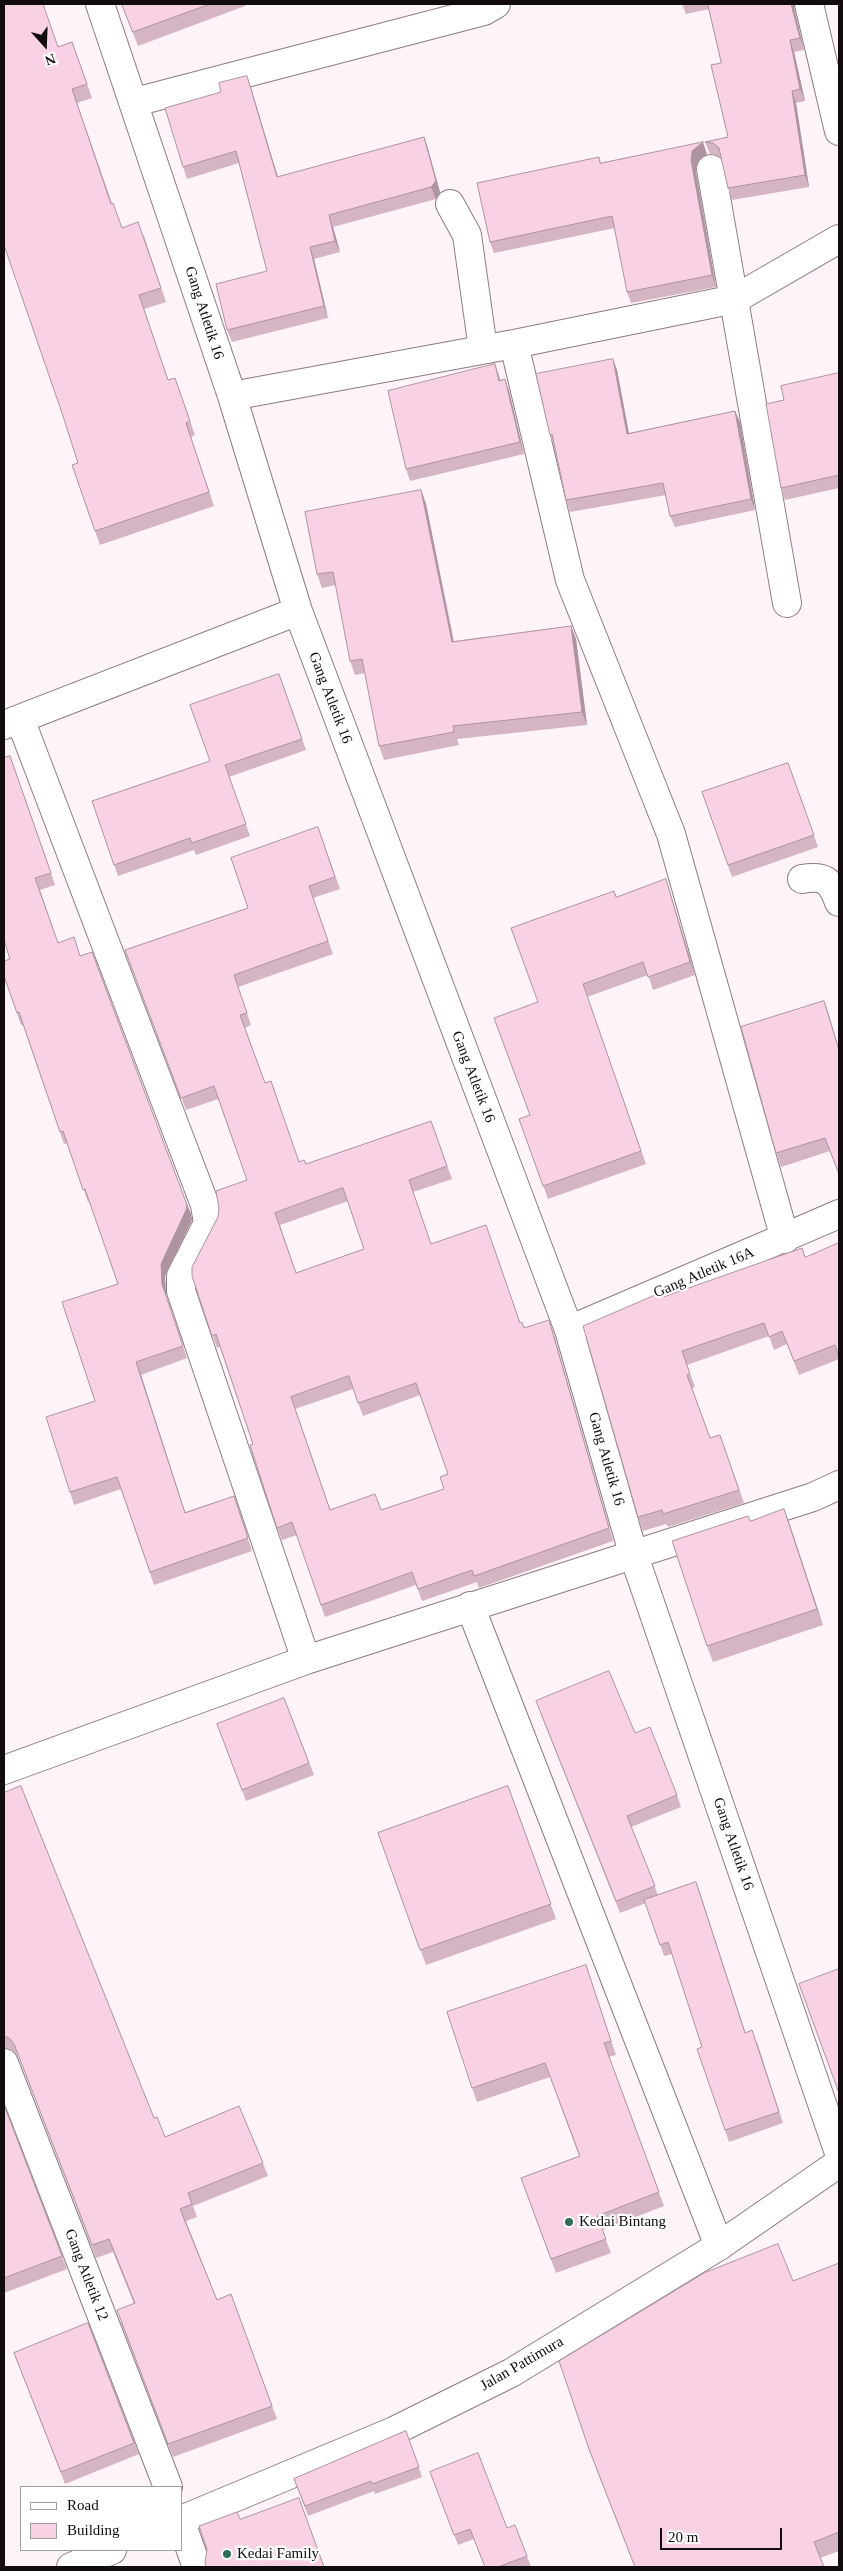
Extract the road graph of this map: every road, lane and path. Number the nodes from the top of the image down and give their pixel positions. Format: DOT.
graph roads {
  1 [pos="100,4"];
  2 [pos="496,4"];
  3 [pos="809,4"];
  4 [pos="135,102"];
  5 [pos="839,131"];
  6 [pos="711,169"];
  7 [pos="450,204"];
  8 [pos="839,239"];
  9 [pos="735,299"];
  10 [pos="514,344"];
  11 [pos="483,349"];
  12 [pos="232,396"];
  13 [pos="787,603"];
  14 [pos="298,611"];
  15 [pos="12,722"];
  16 [pos="802,878"];
  17 [pos="839,902"];
  18 [pos="839,1214"];
  19 [pos="785,1239"];
  20 [pos="569,1330"];
  21 [pos="839,1485"];
  22 [pos="633,1553"];
  23 [pos="470,1606"];
  24 [pos="306,1660"];
  25 [pos="4,1770"];
  26 [pos="4,2063"];
  27 [pos="839,2153"];
  28 [pos="839,2163"];
  29 [pos="719,2246"];
  30 [pos="168,2486"];
  31 [pos="182,2521"];
  32 [pos="182,2524"];
  33 [pos="110,2551"];
  34 [pos="71,2567"];
  35 [pos="197,2567"];
  1 -- 4 [label="street, Gang Atletik 16"];
  2 -- 4 [label="street"];
  3 -- 5 [label="street"];
  4 -- 12 [label="street, Gang Atletik 16"];
  6 -- 9 [label="street"];
  7 -- 11 [label="street"];
  8 -- 9 [label="street"];
  9 -- 10 [label="street"];
  9 -- 13 [label="street"];
  10 -- 11 [label="street"];
  10 -- 19 [label="street"];
  11 -- 12 [label="street"];
  12 -- 14 [label="street, Gang Atletik 16"];
  14 -- 15 [label="street"];
  14 -- 20 [label="street, Gang Atletik 16"];
  15 -- 24 [label="street"];
  16 -- 17 [label="street"];
  18 -- 19 [label="street, Gang Atletik 16A"];
  19 -- 20 [label="street, Gang Atletik 16A"];
  20 -- 22 [label="street, Gang Atletik 16"];
  21 -- 22 [label="street"];
  22 -- 23 [label="street"];
  22 -- 27 [label="street, Gang Atletik 16"];
  23 -- 24 [label="street"];
  23 -- 29 [label="street"];
  24 -- 25 [label="street"];
  26 -- 30 [label="street, Gang Atletik 12"];
  28 -- 29 [label="street, Jalan Pattimura"];
  29 -- 31 [label="street, Jalan Pattimura"];
  32 -- 35 [label="street"];
  33 -- 34 [label="street"];
}
